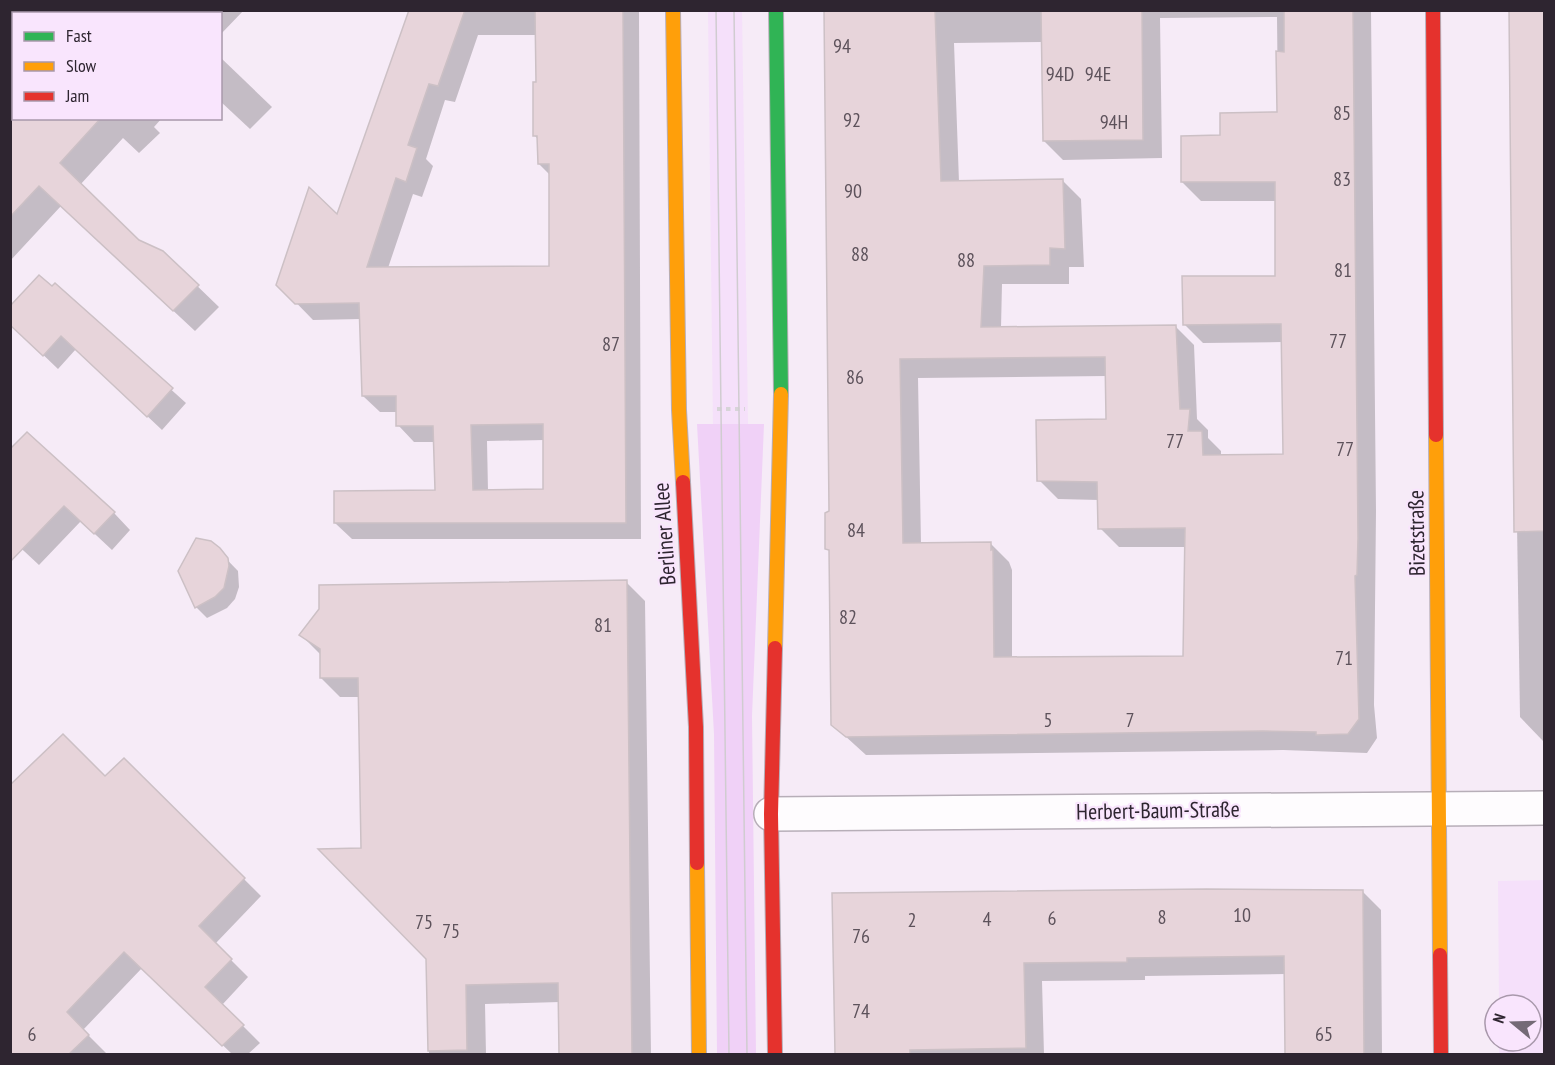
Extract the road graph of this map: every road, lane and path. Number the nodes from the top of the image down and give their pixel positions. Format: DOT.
graph roads {
  1 [pos="673,10"];
  2 [pos="776,10"];
  3 [pos="1433,10"];
  4 [pos="712,409"];
  5 [pos="747,409"];
  6 [pos="1439,808"];
  7 [pos="1545,808"];
  8 [pos="771,814"];
  9 [pos="699,1054"];
  10 [pos="775,1054"];
  11 [pos="1441,1054"];
  1 -- 9 [label="main road, Berliner Allee"];
  2 -- 8 [label="main road"];
  3 -- 6 [label="main road, Bizetstraße"];
  4 -- 5 [label="path"];
  6 -- 7 [label="street, Herbert-Baum-Straße"];
  6 -- 8 [label="street, Herbert-Baum-Straße"];
  6 -- 11 [label="main road, Bizetstraße"];
  8 -- 10 [label="main road"];
}
